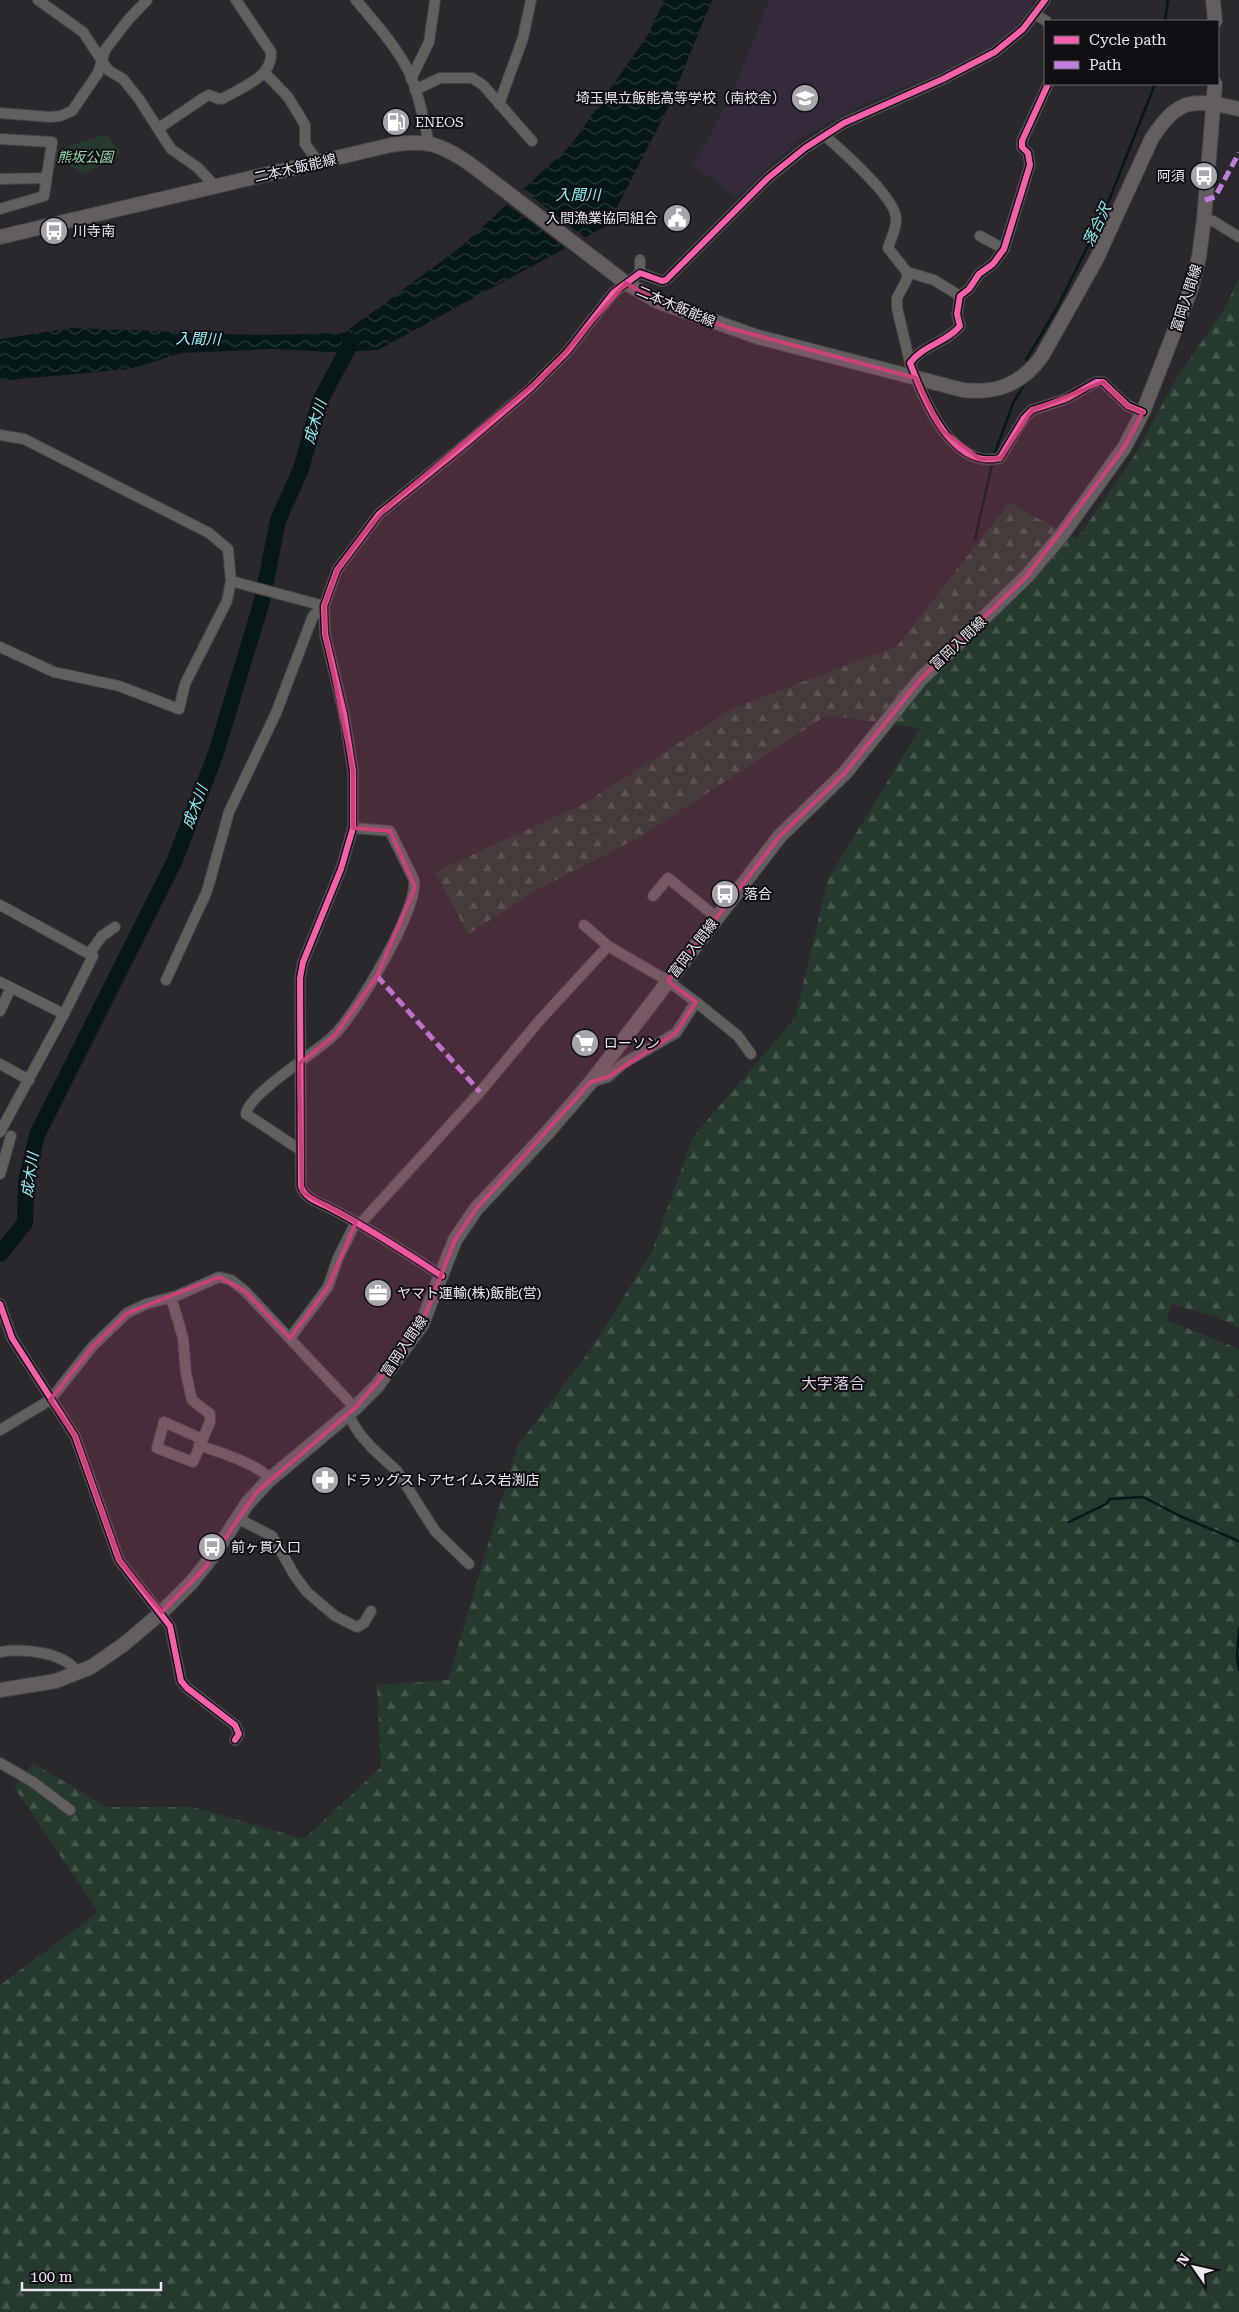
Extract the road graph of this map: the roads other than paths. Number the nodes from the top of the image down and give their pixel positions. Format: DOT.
graph roads {
  1 [pos="38,0"];
  2 [pos="148,0"];
  3 [pos="236,0"];
  4 [pos="356,0"];
  5 [pos="435,0"];
  6 [pos="531,0"];
  7 [pos="1045,0"];
  8 [pos="1213,0"];
  9 [pos="1035,14"];
  10 [pos="1044,20"];
  11 [pos="1215,20"];
  12 [pos="102,61"];
  13 [pos="264,73"];
  14 [pos="412,79"];
  15 [pos="1048,85"];
  16 [pos="1215,85"];
  17 [pos="415,90"];
  18 [pos="1215,103"];
  19 [pos="499,104"];
  20 [pos="1239,108"];
  21 [pos="0,113"];
  22 [pos="159,128"];
  23 [pos="824,134"];
  24 [pos="0,139"];
  25 [pos="532,141"];
  26 [pos="430,142"];
  27 [pos="319,163"];
  28 [pos="46,178"];
  29 [pos="0,179"];
  30 [pos="216,187"];
  31 [pos="0,209"];
  32 [pos="1204,219"];
  33 [pos="1,234"];
  34 [pos="980,236"];
  35 [pos="1239,237"];
  36 [pos="1004,249"];
  37 [pos="640,260"];
  38 [pos="907,272"];
  39 [pos="640,273"];
  40 [pos="621,280"];
  41 [pos="960,296"];
  42 [pos="910,363"];
  43 [pos="916,378"];
  44 [pos="1143,412"];
  45 [pos="0,435"];
  46 [pos="231,581"];
  47 [pos="324,606"];
  48 [pos="0,647"];
  49 [pos="353,828"];
  50 [pos="653,896"];
  51 [pos="0,906"];
  52 [pos="716,917"];
  53 [pos="584,925"];
  54 [pos="115,927"];
  55 [pos="608,946"];
  56 [pos="89,954"];
  57 [pos="166,980"];
  58 [pos="668,981"];
  59 [pos="0,982"];
  60 [pos="11,988"];
  61 [pos="696,1002"];
  62 [pos="0,1011"];
  63 [pos="64,1014"];
  64 [pos="752,1054"];
  65 [pos="0,1064"];
  66 [pos="299,1064"];
  67 [pos="28,1080"];
  68 [pos="591,1082"];
  69 [pos="0,1132"];
  70 [pos="11,1136"];
  71 [pos="299,1150"];
  72 [pos="0,1174"];
  73 [pos="358,1223"];
  74 [pos="442,1276"];
  75 [pos="171,1297"];
  76 [pos="0,1304"];
  77 [pos="290,1338"];
  78 [pos="50,1400"];
  79 [pos="352,1412"];
  80 [pos="0,1430"];
  81 [pos="200,1442"];
  82 [pos="270,1478"];
  83 [pos="238,1518"];
  84 [pos="469,1564"];
  85 [pos="371,1611"];
  86 [pos="162,1612"];
  87 [pos="0,1652"];
  88 [pos="77,1672"];
  89 [pos="0,1690"];
  90 [pos="235,1740"];
  91 [pos="0,1763"];
  92 [pos="70,1810"];
  1 -- 12 [label="street"];
  2 -- 12 [label="street"];
  3 -- 13 [label="street"];
  4 -- 14 [label="street"];
  5 -- 14 [label="street"];
  6 -- 19 [label="street"];
  7 -- 9 [label="street"];
  8 -- 11 [label="main road"];
  9 -- 10 [label="street"];
  9 -- 23 [label="street"];
  12 -- 21 [label="street"];
  12 -- 22 [label="street"];
  13 -- 22 [label="street"];
  13 -- 27 [label="street"];
  14 -- 17 [label="street"];
  15 -- 36 [label="street"];
  16 -- 18 [label="main road, 富岡入間線"];
  17 -- 19 [label="street"];
  17 -- 26 [label="street"];
  18 -- 20 [label="main road, 二本木飯能線"];
  18 -- 32 [label="main road, 富岡入間線"];
  18 -- 43 [label="main road, 二本木飯能線"];
  19 -- 25 [label="street"];
  22 -- 30 [label="street"];
  23 -- 38 [label="street"];
  23 -- 39 [label="street"];
  24 -- 28 [label="street"];
  26 -- 27 [label="main road, 二本木飯能線"];
  26 -- 40 [label="main road, 二本木飯能線"];
  27 -- 30 [label="main road, 二本木飯能線"];
  28 -- 29 [label="street"];
  28 -- 31 [label="street"];
  30 -- 33 [label="main road, 二本木飯能線"];
  32 -- 35 [label="street"];
  32 -- 44 [label="main road, 富岡入間線"];
  34 -- 36 [label="street"];
  36 -- 41 [label="street"];
  37 -- 39 [label="street"];
  38 -- 41 [label="street"];
  38 -- 42 [label="street"];
  39 -- 40 [label="street"];
  40 -- 43 [label="main road, 二本木飯能線"];
  40 -- 47 [label="street"];
  41 -- 42 [label="street"];
  42 -- 43 [label="street"];
  43 -- 44 [label="street"];
  44 -- 52 [label="main road, 富岡入間線"];
  45 -- 46 [label="street"];
  46 -- 47 [label="street"];
  46 -- 48 [label="street"];
  47 -- 49 [label="street"];
  47 -- 57 [label="street"];
  49 -- 66 [label="street"];
  49 -- 66 [label="street"];
  50 -- 52 [label="street"];
  51 -- 56 [label="street"];
  52 -- 58 [label="main road, 富岡入間線"];
  53 -- 55 [label="street"];
  54 -- 56 [label="street"];
  55 -- 58 [label="street"];
  55 -- 73 [label="street"];
  56 -- 63 [label="street"];
  58 -- 61 [label="street"];
  58 -- 68 [label="main road, 富岡入間線"];
  59 -- 60 [label="street"];
  60 -- 62 [label="street"];
  60 -- 63 [label="street"];
  61 -- 64 [label="street"];
  61 -- 68 [label="street"];
  63 -- 67 [label="street"];
  65 -- 67 [label="street"];
  66 -- 71 [label="street"];
  66 -- 71 [label="street"];
  67 -- 69 [label="street"];
  68 -- 74 [label="main road, 富岡入間線"];
  70 -- 72 [label="street"];
  71 -- 73 [label="street"];
  73 -- 74 [label="street"];
  73 -- 77 [label="street"];
  74 -- 79 [label="main road, 富岡入間線"];
  75 -- 77 [label="street"];
  75 -- 78 [label="street"];
  75 -- 81 [label="street"];
  76 -- 78 [label="street"];
  77 -- 79 [label="street"];
  78 -- 80 [label="street"];
  78 -- 86 [label="street"];
  79 -- 82 [label="main road, 富岡入間線"];
  79 -- 84 [label="street"];
  81 -- 81 [label="street"];
  81 -- 82 [label="street"];
  82 -- 83 [label="main road, 富岡入間線"];
  83 -- 85 [label="street"];
  83 -- 86 [label="main road, 富岡入間線"];
  86 -- 88 [label="main road, 富岡入間線"];
  86 -- 90 [label="street"];
  87 -- 88 [label="street"];
  88 -- 89 [label="main road, 富岡入間線"];
  91 -- 92 [label="street"];
}
